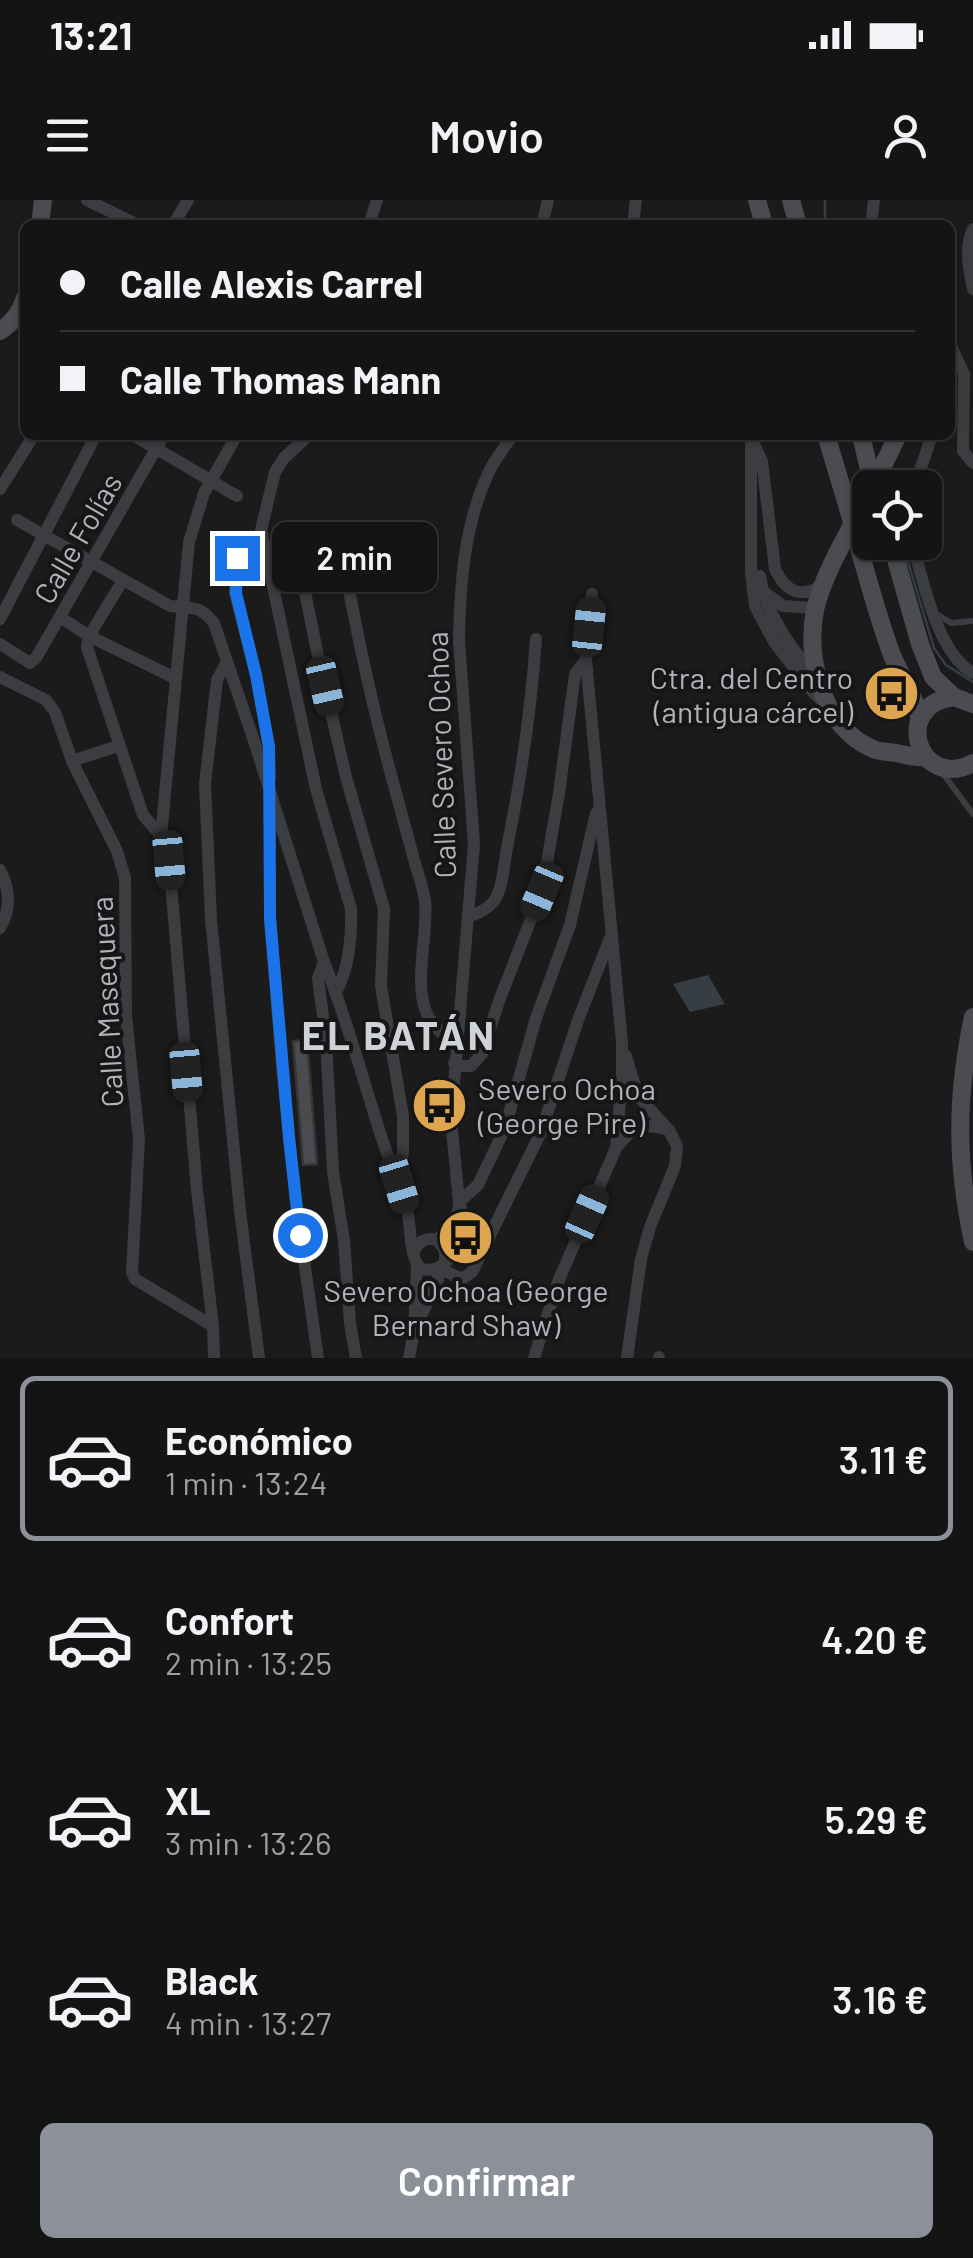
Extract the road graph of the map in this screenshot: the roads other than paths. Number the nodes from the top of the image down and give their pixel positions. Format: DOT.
graph roads {
  1 [pos="87,200"];
  2 [pos="128,220"];
  3 [pos="973,229"];
  4 [pos="973,289"];
  5 [pos="20,310"];
  6 [pos="0,331"];
  7 [pos="955,357"];
  8 [pos="31,440"];
  9 [pos="93,440"];
  10 [pos="142,440"];
  11 [pos="161,440"];
  12 [pos="234,440"];
  13 [pos="304,440"];
  14 [pos="510,440"];
  15 [pos="750,440"];
  16 [pos="752,440"];
  17 [pos="828,440"];
  18 [pos="862,440"];
  19 [pos="896,440"];
  20 [pos="930,440"];
  21 [pos="157,448"];
  22 [pos="973,464"];
  23 [pos="869,470"];
  24 [pos="882,470"];
  25 [pos="920,470"];
  26 [pos="211,480"];
  27 [pos="0,489"];
  28 [pos="237,496"];
  29 [pos="17,520"];
  30 [pos="852,529"];
  31 [pos="752,530"];
  32 [pos="338,534"];
  33 [pos="42,535"];
  34 [pos="296,548"];
  35 [pos="237,558"];
  36 [pos="897,560"];
  37 [pos="917,560"];
  38 [pos="92,563"];
  39 [pos="751,572"];
  40 [pos="123,580"];
  41 [pos="823,585"];
  42 [pos="762,591"];
  43 [pos="592,594"];
  44 [pos="184,608"];
  45 [pos="815,608"];
  46 [pos="932,611"];
  47 [pos="60,618"];
  48 [pos="0,619"];
  49 [pos="973,622"];
  50 [pos="89,636"];
  51 [pos="536,639"];
  52 [pos="0,644"];
  53 [pos="893,657"];
  54 [pos="586,660"];
  55 [pos="227,662"];
  56 [pos="973,673"];
  57 [pos="0,677"];
  58 [pos="175,678"];
  59 [pos="819,681"];
  60 [pos="954,698"];
  61 [pos="973,704"];
  62 [pos="830,707"];
  63 [pos="918,726"];
  64 [pos="900,743"];
  65 [pos="118,746"];
  66 [pos="874,750"];
  67 [pos="72,761"];
  68 [pos="931,762"];
  69 [pos="963,772"];
  70 [pos="270,795"];
  71 [pos="598,803"];
  72 [pos="973,814"];
  73 [pos="162,836"];
  74 [pos="0,870"];
  75 [pos="468,917"];
  76 [pos="0,928"];
  77 [pos="613,931"];
  78 [pos="324,962"];
  79 [pos="336,992"];
  80 [pos="973,1016"];
  81 [pos="456,1040"];
  82 [pos="622,1043"];
  83 [pos="454,1064"];
  84 [pos="668,1130"];
  85 [pos="616,1148"];
  86 [pos="399,1184"];
  87 [pos="459,1202"];
  88 [pos="409,1217"];
  89 [pos="434,1239"];
  90 [pos="973,1242"];
  91 [pos="415,1258"];
  92 [pos="442,1266"];
  93 [pos="213,1326"];
  94 [pos="414,1331"];
  95 [pos="214,1358"];
  96 [pos="259,1358"];
  97 [pos="318,1358"];
  98 [pos="356,1358"];
  99 [pos="410,1358"];
  100 [pos="534,1358"];
  101 [pos="628,1358"];
  1 -- 2 [label="street"];
  3 -- 4 [label="street"];
  5 -- 6 [label="main road"];
  7 -- 22 [label="street"];
  8 -- 27 [label="street"];
  9 -- 33 [label="street"];
  10 -- 21 [label="street"];
  11 -- 21 [label="street, Calle Folías"];
  12 -- 26 [label="street"];
  13 -- 79 [label="street"];
  14 -- 75 [label="street, Calle Severo Ochoa"];
  15 -- 31 [label="street"];
  16 -- 41 [label="street"];
  17 -- 53 [label="main road, bridge"];
  18 -- 23 [label="main road, bridge"];
  19 -- 24 [label="main road"];
  20 -- 25 [label="street"];
  21 -- 26 [label="street"];
  21 -- 38 [label="street, Calle Folías"];
  26 -- 28 [label="street"];
  26 -- 44 [label="street"];
  29 -- 33 [label="street"];
  30 -- 41 [label="main road"];
  31 -- 39 [label="street"];
  31 -- 42 [label="street"];
  32 -- 81 [label="street"];
  33 -- 38 [label="street"];
  33 -- 48 [label="street"];
  34 -- 86 [label="street"];
  35 -- 70 [label="street"];
  36 -- 60 [label="main road"];
  37 -- 46 [label="street"];
  38 -- 40 [label="street"];
  38 -- 47 [label="street, Calle Folías"];
  39 -- 42 [label="street"];
  39 -- 62 [label="street"];
  40 -- 44 [label="street"];
  40 -- 50 [label="street"];
  41 -- 45 [label="main road"];
  42 -- 45 [label="street"];
  42 -- 59 [label="street"];
  43 -- 54 [label="street"];
  44 -- 55 [label="street"];
  44 -- 58 [label="street"];
  45 -- 59 [label="main road"];
  46 -- 49 [label="lane"];
  46 -- 56 [label="street"];
  47 -- 50 [label="street"];
  47 -- 52 [label="street, Calle Folías"];
  50 -- 58 [label="street"];
  50 -- 65 [label="street"];
  51 -- 75 [label="street"];
  53 -- 63 [label="main road"];
  53 -- 64 [label="main road"];
  54 -- 71 [label="street"];
  54 -- 83 [label="street"];
  55 -- 70 [label="street"];
  55 -- 96 [label="street"];
  57 -- 67 [label="street, Calle Masequera"];
  58 -- 73 [label="street"];
  59 -- 62 [label="main road"];
  60 -- 61 [label="main road"];
  60 -- 63 [label="main road"];
  62 -- 66 [label="main road"];
  63 -- 64 [label="main road"];
  63 -- 68 [label="main road"];
  64 -- 66 [label="main road"];
  65 -- 67 [label="street"];
  65 -- 73 [label="street"];
  66 -- 68 [label="main road"];
  67 -- 93 [label="street, Calle Masequera"];
  68 -- 69 [label="main road"];
  69 -- 72 [label="lane"];
  70 -- 78 [label="street"];
  70 -- 97 [label="street"];
  71 -- 77 [label="street"];
  71 -- 87 [label="street"];
  73 -- 93 [label="street"];
  74 -- 76 [label="street"];
  75 -- 81 [label="street, Calle Severo Ochoa"];
  77 -- 82 [label="street"];
  77 -- 92 [label="street"];
  78 -- 79 [label="street"];
  78 -- 98 [label="street"];
  79 -- 86 [label="street"];
  80 -- 90 [label="main road"];
  81 -- 83 [label="street, Calle Severo Ochoa"];
  82 -- 84 [label="street"];
  82 -- 85 [label="street"];
  83 -- 87 [label="street, Calle Severo Ochoa"];
  84 -- 85 [label="street"];
  84 -- 101 [label="street"];
  85 -- 100 [label="street"];
  86 -- 88 [label="street"];
  87 -- 89 [label="street"];
  87 -- 92 [label="street, Calle Severo Ochoa"];
  88 -- 89 [label="street"];
  88 -- 91 [label="street"];
  89 -- 91 [label="street"];
  89 -- 92 [label="street"];
  91 -- 92 [label="street"];
  91 -- 94 [label="street"];
  92 -- 94 [label="street"];
  93 -- 95 [label="street"];
  94 -- 99 [label="street"];
}
